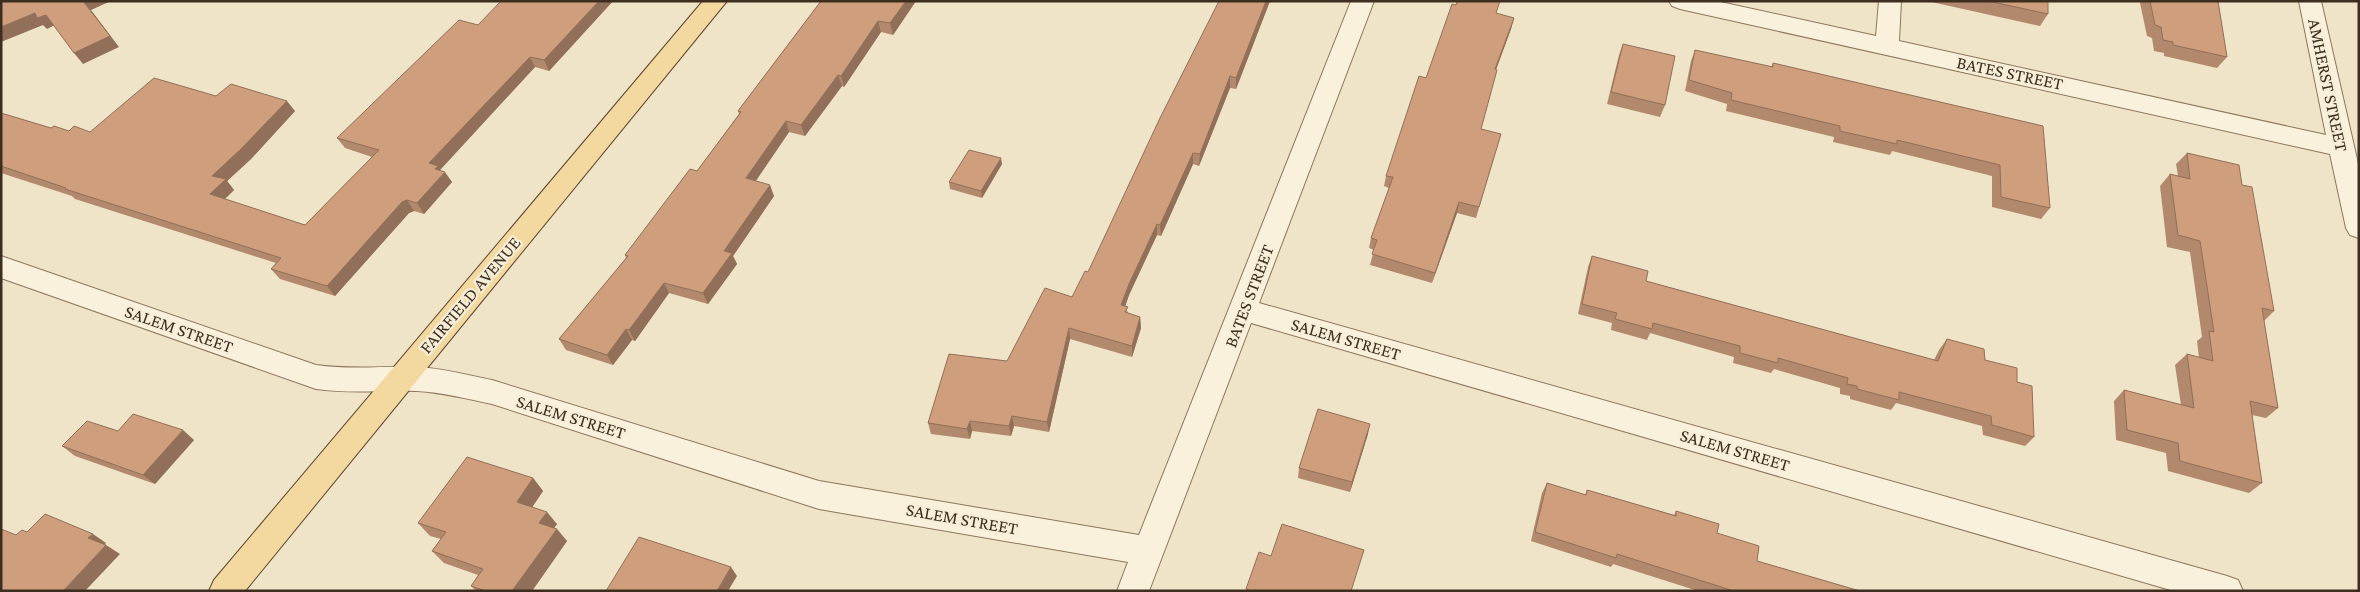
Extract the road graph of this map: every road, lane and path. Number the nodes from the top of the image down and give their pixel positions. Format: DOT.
graph roads {
  1 [pos="716,1"];
  2 [pos="1363,1"];
  3 [pos="1680,1"];
  4 [pos="1890,1"];
  5 [pos="2310,1"];
  6 [pos="1887,46"];
  7 [pos="2340,146"];
  8 [pos="2359,228"];
  9 [pos="1,267"];
  10 [pos="1244,310"];
  11 [pos="399,380"];
  12 [pos="1148,551"];
  13 [pos="225,591"];
  14 [pos="1133,591"];
  15 [pos="2227,591"];
  1 -- 11 [label="main road, FAIRFIELD AVENUE"];
  2 -- 10 [label="street, BATES STREET"];
  3 -- 6 [label="street, BATES STREET"];
  4 -- 6 [label="street"];
  5 -- 7 [label="street, AMHERST STREET"];
  6 -- 7 [label="street, BATES STREET"];
  7 -- 8 [label="street, AMHERST STREET"];
  9 -- 11 [label="street, SALEM STREET"];
  10 -- 12 [label="street, BATES STREET"];
  10 -- 15 [label="street, SALEM STREET"];
  11 -- 12 [label="street, SALEM STREET"];
  11 -- 13 [label="main road, FAIRFIELD AVENUE"];
  12 -- 14 [label="street, BATES STREET"];
}
